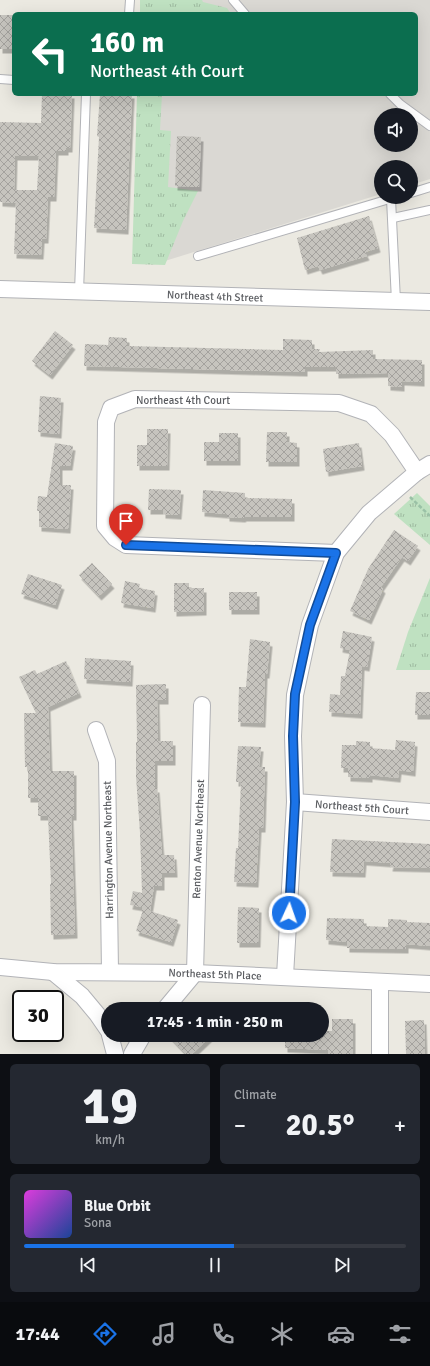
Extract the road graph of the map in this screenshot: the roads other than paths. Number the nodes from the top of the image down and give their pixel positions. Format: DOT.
graph roads {
  1 [pos="130,0"];
  2 [pos="233,0"];
  3 [pos="129,12"];
  4 [pos="243,12"];
  5 [pos="0,79"];
  6 [pos="12,80"];
  7 [pos="86,96"];
  8 [pos="392,96"];
  9 [pos="430,126"];
  10 [pos="430,187"];
  11 [pos="418,191"];
  12 [pos="374,204"];
  13 [pos="394,204"];
  14 [pos="430,210"];
  15 [pos="393,218"];
  16 [pos="198,256"];
  17 [pos="0,289"];
  18 [pos="79,292"];
  19 [pos="396,301"];
  20 [pos="430,302"];
  21 [pos="423,468"];
  22 [pos="336,553"];
  23 [pos="202,705"];
  24 [pos="96,730"];
  25 [pos="295,802"];
  26 [pos="430,812"];
  27 [pos="0,967"];
  28 [pos="110,971"];
  29 [pos="53,972"];
  30 [pos="195,973"];
  31 [pos="285,976"];
  32 [pos="380,982"];
  33 [pos="430,984"];
  34 [pos="171,1002"];
  35 [pos="101,1020"];
  36 [pos="112,1042"];
  37 [pos="139,1042"];
  38 [pos="115,1054"];
  39 [pos="132,1054"];
  40 [pos="380,1054"];
  1 -- 3 [label="lane"];
  2 -- 4 [label="lane"];
  5 -- 6 [label="lane"];
  7 -- 18 [label="lane"];
  8 -- 9 [label="lane"];
  10 -- 11 [label="lane"];
  12 -- 16 [label="lane"];
  13 -- 15 [label="lane"];
  14 -- 15 [label="lane"];
  15 -- 19 [label="lane"];
  17 -- 18 [label="street, Northeast 4th Street"];
  18 -- 19 [label="street, Northeast 4th Street"];
  19 -- 20 [label="street, Northeast 4th Street"];
  21 -- 22 [label="street"];
  21 -- 22 [label="street, Northeast 4th Court"];
  22 -- 25 [label="street"];
  23 -- 30 [label="street, Renton Avenue Northeast"];
  24 -- 28 [label="street, Harrington Avenue Northeast"];
  25 -- 26 [label="street, Northeast 5th Court"];
  25 -- 31 [label="street"];
  27 -- 29 [label="street, Northeast 5th Place"];
  28 -- 29 [label="street, Northeast 5th Place"];
  28 -- 30 [label="street, Northeast 5th Place"];
  29 -- 35 [label="street"];
  30 -- 31 [label="street, Northeast 5th Place"];
  30 -- 34 [label="street"];
  31 -- 32 [label="street, Northeast 5th Place"];
  32 -- 33 [label="street, Northeast 5th Place"];
  32 -- 40 [label="street"];
  36 -- 38 [label="street"];
  37 -- 39 [label="street"];
}
